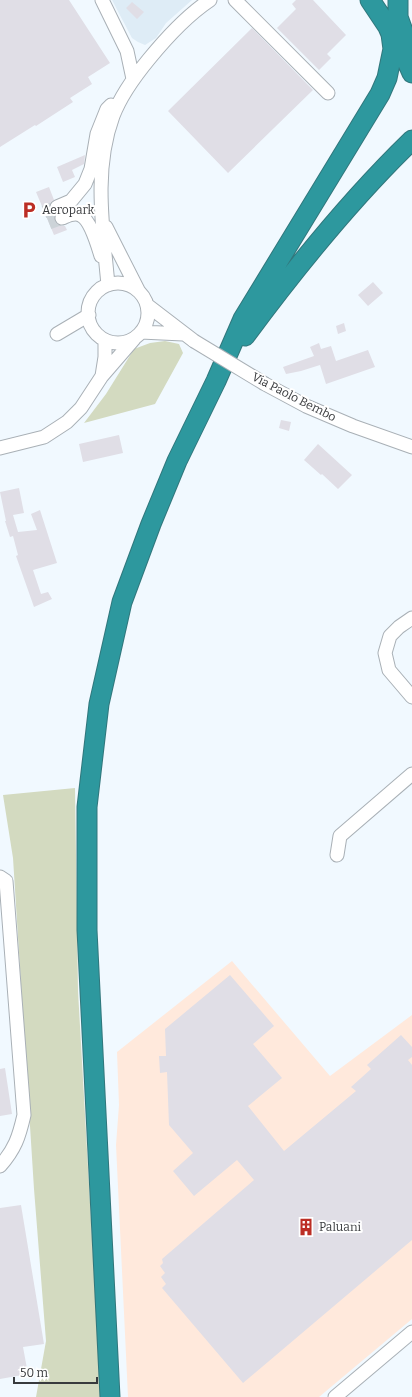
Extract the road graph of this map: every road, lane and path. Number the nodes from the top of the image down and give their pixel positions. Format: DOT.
graph roads {
  1 [pos="102,0"];
  2 [pos="210,0"];
  3 [pos="235,0"];
  4 [pos="370,0"];
  5 [pos="391,12"];
  6 [pos="412,34"];
  7 [pos="127,51"];
  8 [pos="412,53"];
  9 [pos="150,58"];
  10 [pos="412,73"];
  11 [pos="133,79"];
  12 [pos="328,93"];
  13 [pos="124,94"];
  14 [pos="412,140"];
  15 [pos="412,153"];
  16 [pos="339,217"];
  17 [pos="102,220"];
  18 [pos="108,285"];
  19 [pos="138,290"];
  20 [pos="148,305"];
  21 [pos="88,315"];
  22 [pos="57,334"];
  23 [pos="138,335"];
  24 [pos="188,337"];
  25 [pos="105,340"];
  26 [pos="102,376"];
  27 [pos="216,381"];
  28 [pos="412,447"];
  29 [pos="0,448"];
  30 [pos="412,618"];
  31 [pos="412,697"];
  32 [pos="412,774"];
  33 [pos="337,856"];
  34 [pos="0,877"];
  35 [pos="0,1166"];
  36 [pos="407,1332"];
  37 [pos="110,1397"];
  38 [pos="335,1397"];
  1 -- 7 [label="street"];
  2 -- 9 [label="street, Via Paolo Bembo"];
  3 -- 12 [label="street"];
  4 -- 5 [label="highway"];
  5 -- 6 [label="highway"];
  5 -- 8 [label="highway"];
  5 -- 10 [label="highway"];
  5 -- 27 [label="highway"];
  7 -- 9 [label="street"];
  7 -- 11 [label="street"];
  9 -- 11 [label="street, Via Paolo Bembo"];
  11 -- 13 [label="street, Via Paolo Bembo"];
  13 -- 17 [label="street, Via Paolo Bembo"];
  13 -- 18 [label="street"];
  14 -- 16 [label="highway"];
  15 -- 16 [label="highway"];
  16 -- 27 [label="highway"];
  17 -- 18 [label="street, Via Paolo Bembo"];
  17 -- 19 [label="street, Via Paolo Bembo"];
  18 -- 19 [label="street"];
  18 -- 21 [label="street"];
  19 -- 20 [label="street, Via Paolo Bembo"];
  20 -- 23 [label="street"];
  20 -- 24 [label="street, Via Paolo Bembo"];
  21 -- 22 [label="street"];
  21 -- 25 [label="street"];
  23 -- 24 [label="street, Via Paolo Bembo"];
  23 -- 25 [label="street, Via Paolo Bembo"];
  23 -- 26 [label="street"];
  24 -- 28 [label="street, Via Paolo Bembo, bridge"];
  25 -- 26 [label="street"];
  26 -- 29 [label="street"];
  27 -- 37 [label="highway"];
  30 -- 31 [label="street"];
  32 -- 33 [label="street"];
  34 -- 35 [label="street"];
  36 -- 38 [label="street"];
}
